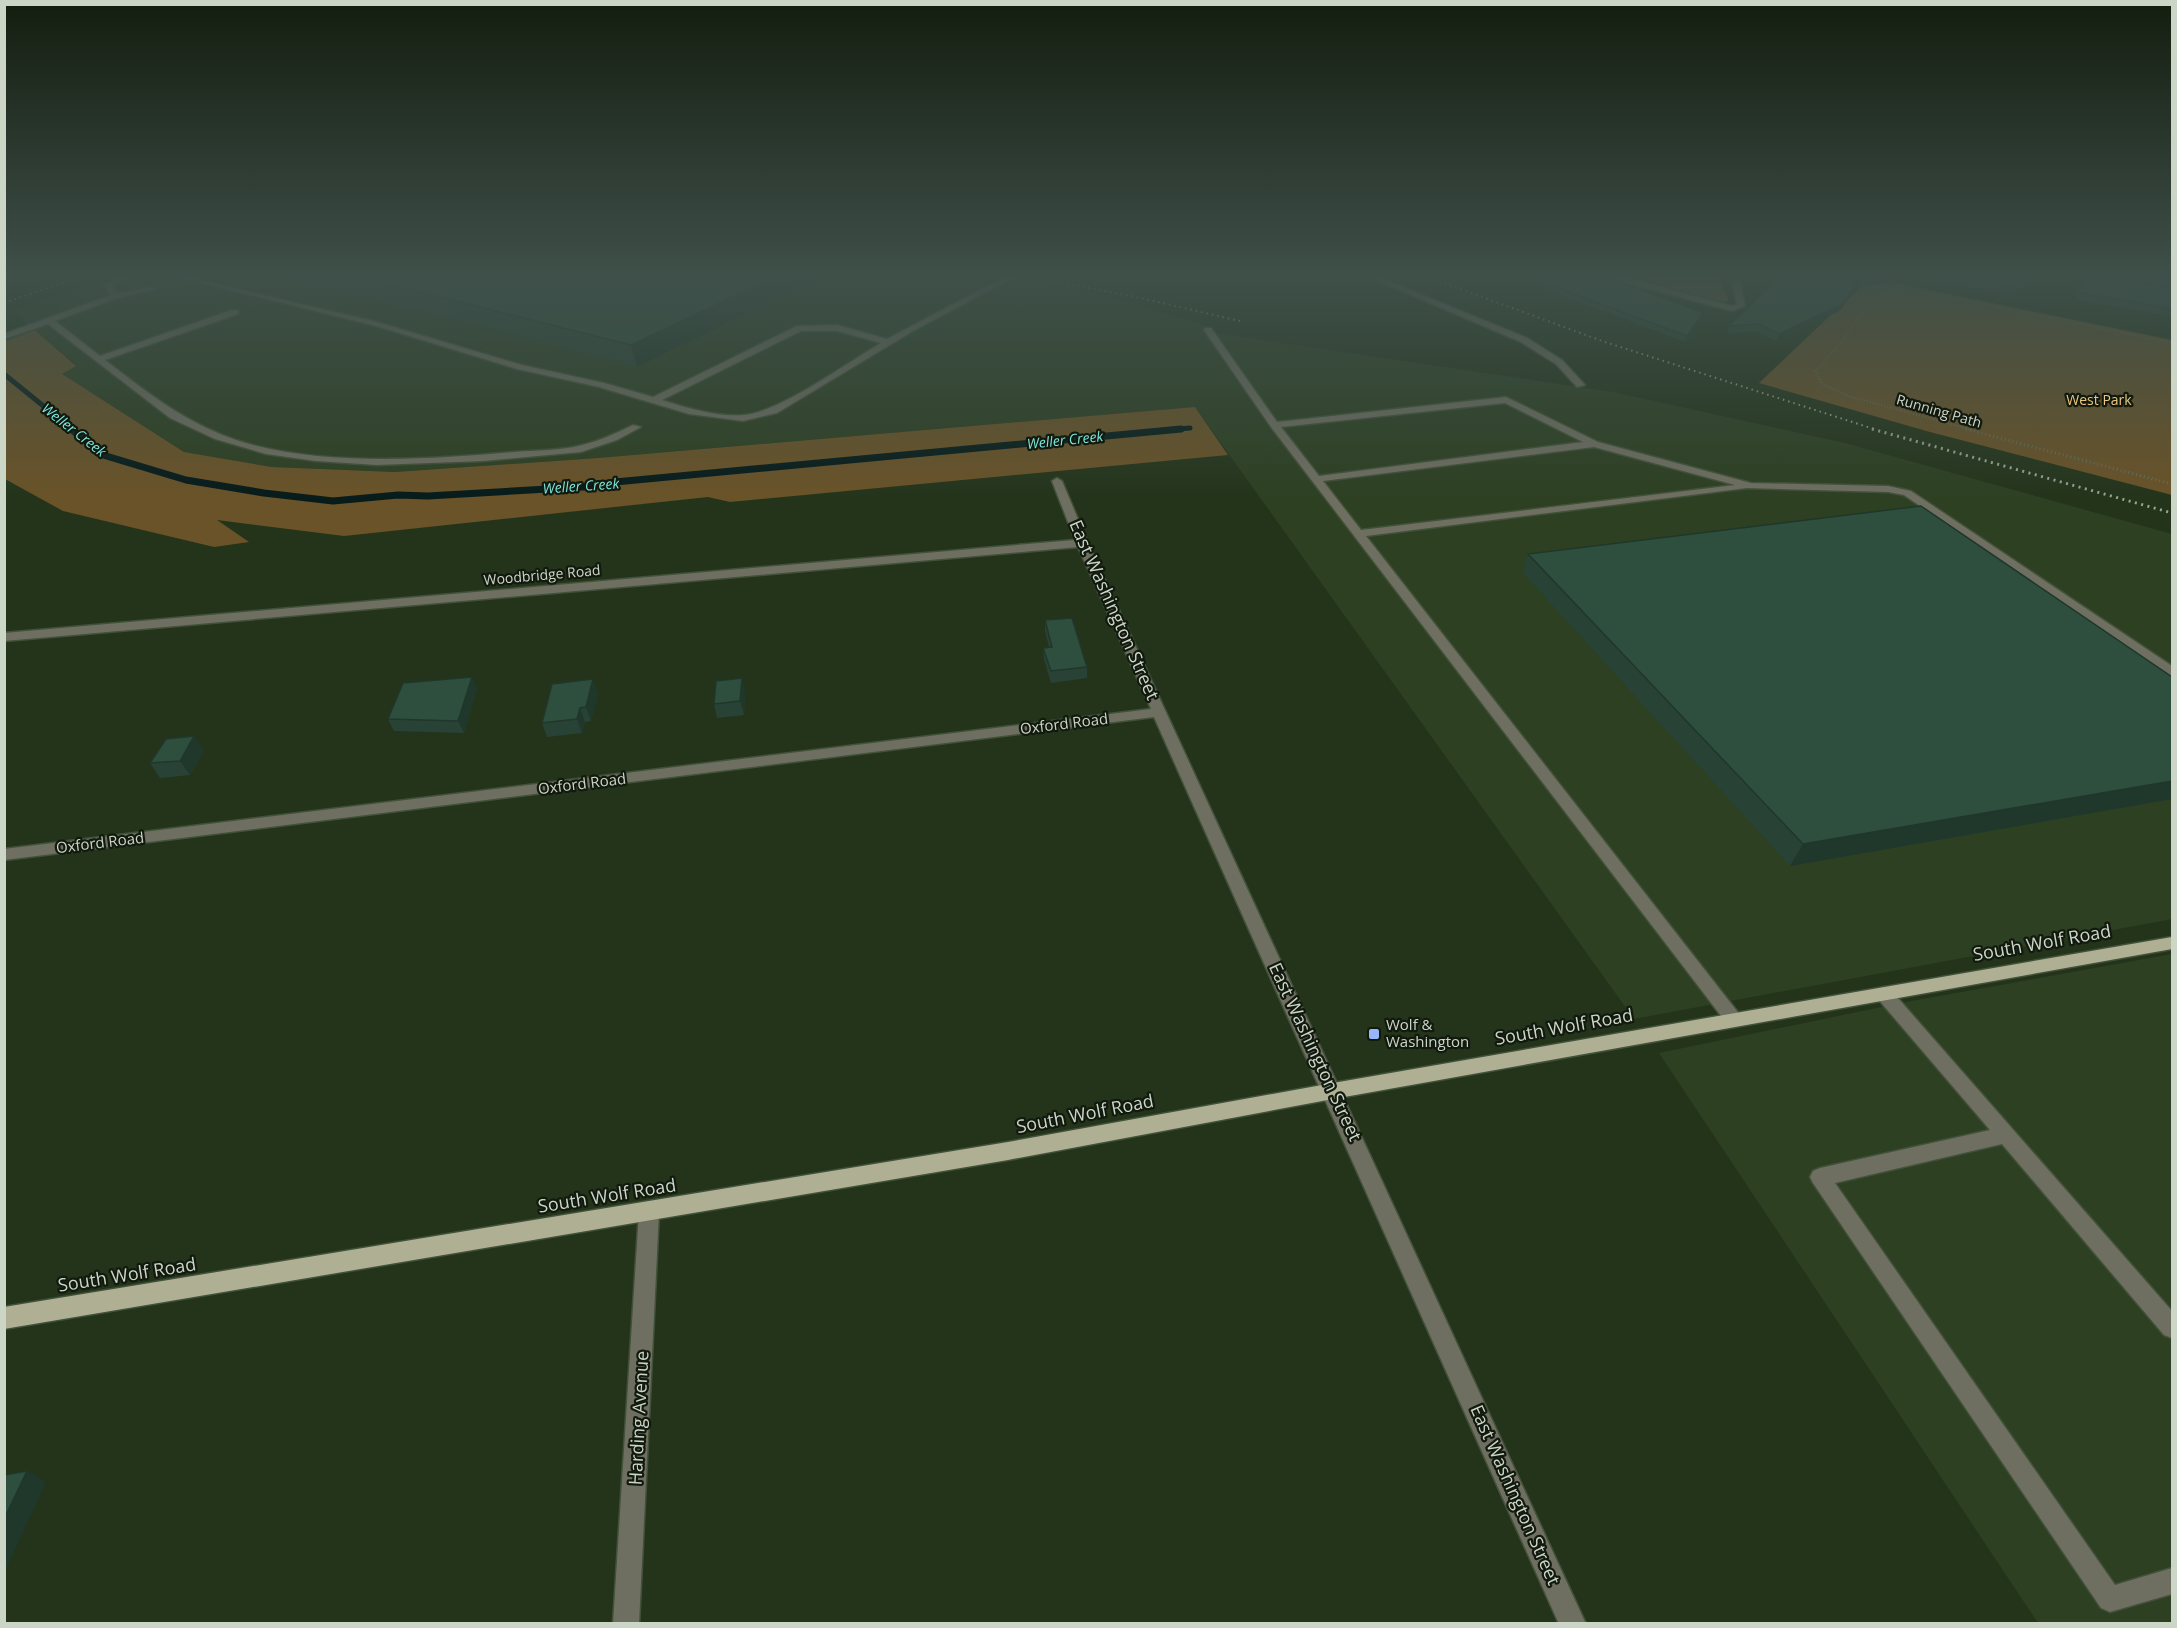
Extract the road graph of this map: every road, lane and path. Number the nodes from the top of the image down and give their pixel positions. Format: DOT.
graph roads {
  1 [pos="87,350"];
  2 [pos="125,350"];
  3 [pos="462,350"];
  4 [pos="756,350"];
  5 [pos="876,350"];
  6 [pos="1222,350"];
  7 [pos="1540,350"];
  8 [pos="1835,350"];
  9 [pos="99,359"];
  10 [pos="1580,385"];
  11 [pos="653,401"];
  12 [pos="1274,425"];
  13 [pos="636,427"];
  14 [pos="1594,444"];
  15 [pos="1317,479"];
  16 [pos="1056,481"];
  17 [pos="2172,484"];
  18 [pos="1751,486"];
  19 [pos="1359,534"];
  20 [pos="1082,543"];
  21 [pos="4,637"];
  22 [pos="2172,672"];
  23 [pos="1160,712"];
  24 [pos="4,855"];
  25 [pos="2172,943"];
  26 [pos="1884,994"];
  27 [pos="1734,1020"];
  28 [pos="1333,1091"];
  29 [pos="2006,1135"];
  30 [pos="649,1212"];
  31 [pos="4,1318"];
  32 [pos="2172,1327"];
  33 [pos="2172,1581"];
  34 [pos="626,1623"];
  35 [pos="1573,1623"];
  1 -- 9 [label="street"];
  2 -- 9 [label="street"];
  3 -- 11 [label="street"];
  4 -- 11 [label="street"];
  5 -- 11 [label="street"];
  6 -- 12 [label="street"];
  7 -- 10 [label="street"];
  8 -- 17 [label="path, Running Path"];
  9 -- 13 [label="street"];
  12 -- 14 [label="street"];
  12 -- 15 [label="street"];
  14 -- 15 [label="street"];
  14 -- 18 [label="street"];
  15 -- 19 [label="street"];
  16 -- 20 [label="street, East Washington Street"];
  18 -- 19 [label="street"];
  18 -- 22 [label="street"];
  19 -- 27 [label="street"];
  20 -- 21 [label="street, Woodbridge Road"];
  20 -- 23 [label="street, East Washington Street"];
  23 -- 24 [label="street, Oxford Road"];
  23 -- 28 [label="street, East Washington Street"];
  25 -- 26 [label="main road, South Wolf Road"];
  26 -- 27 [label="main road, South Wolf Road"];
  26 -- 29 [label="street"];
  27 -- 28 [label="main road, South Wolf Road"];
  28 -- 30 [label="main road, South Wolf Road"];
  28 -- 35 [label="street, East Washington Street"];
  29 -- 32 [label="street"];
  29 -- 33 [label="street"];
  30 -- 31 [label="main road, South Wolf Road"];
  30 -- 34 [label="street, Harding Avenue"];
}
